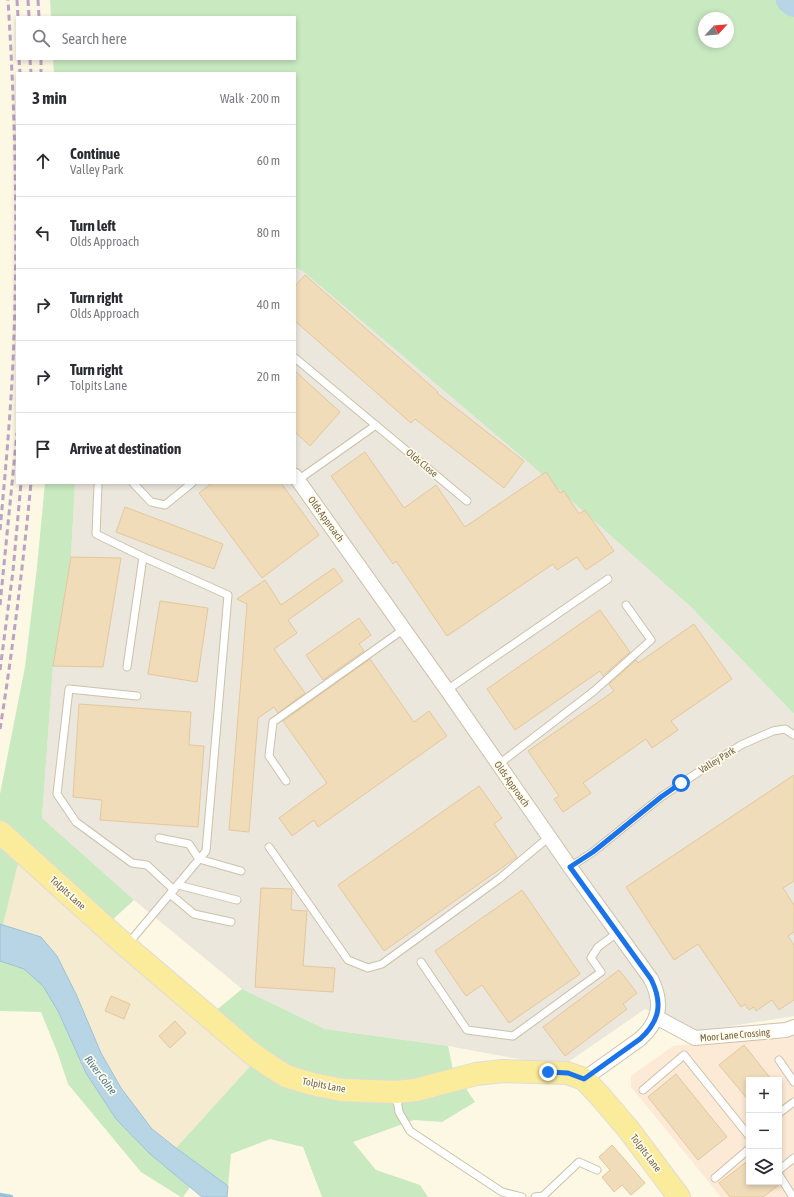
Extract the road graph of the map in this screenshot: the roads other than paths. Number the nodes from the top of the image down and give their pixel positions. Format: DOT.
graph roads {
  1 [pos="296,359"];
  2 [pos="376,425"];
  3 [pos="296,478"];
  4 [pos="134,484"];
  5 [pos="191,484"];
  6 [pos="98,486"];
  7 [pos="467,501"];
  8 [pos="143,557"];
  9 [pos="608,579"];
  10 [pos="626,605"];
  11 [pos="404,629"];
  12 [pos="127,667"];
  13 [pos="447,690"];
  14 [pos="137,696"];
  15 [pos="794,735"];
  16 [pos="499,764"];
  17 [pos="286,781"];
  18 [pos="0,832"];
  19 [pos="549,837"];
  20 [pos="159,838"];
  21 [pos="269,847"];
  22 [pos="199,859"];
  23 [pos="570,867"];
  24 [pos="241,871"];
  25 [pos="174,890"];
  26 [pos="236,900"];
  27 [pos="231,922"];
  28 [pos="617,933"];
  29 [pos="126,946"];
  30 [pos="420,962"];
  31 [pos="656,1017"];
  32 [pos="794,1027"];
  33 [pos="778,1060"];
  34 [pos="584,1079"];
  35 [pos="794,1082"];
  36 [pos="643,1090"];
  37 [pos="396,1092"];
  38 [pos="794,1102"];
  39 [pos="782,1111"];
  40 [pos="746,1132"];
  41 [pos="746,1152"];
  42 [pos="794,1158"];
  43 [pos="782,1168"];
  44 [pos="597,1170"];
  45 [pos="715,1178"];
  46 [pos="782,1180"];
  47 [pos="522,1197"];
  48 [pos="535,1197"];
  49 [pos="679,1197"];
  50 [pos="793,1197"];
  1 -- 2 [label="lane, Olds Close"];
  2 -- 3 [label="lane"];
  2 -- 7 [label="lane, Olds Close"];
  3 -- 11 [label="street, Olds Approach"];
  4 -- 5 [label="lane"];
  6 -- 8 [label="lane"];
  8 -- 12 [label="lane"];
  8 -- 22 [label="lane"];
  9 -- 13 [label="lane"];
  10 -- 16 [label="lane"];
  11 -- 13 [label="street, Olds Approach"];
  11 -- 17 [label="lane"];
  13 -- 16 [label="street, Olds Approach"];
  14 -- 25 [label="lane"];
  15 -- 23 [label="lane, Valley Park"];
  16 -- 19 [label="street, Olds Approach"];
  18 -- 29 [label="main road, Tolpits Lane"];
  19 -- 21 [label="lane"];
  19 -- 23 [label="street, Olds Approach"];
  20 -- 22 [label="lane"];
  22 -- 24 [label="lane"];
  22 -- 25 [label="lane"];
  23 -- 28 [label="street, Olds Approach"];
  25 -- 26 [label="lane"];
  25 -- 27 [label="lane"];
  25 -- 29 [label="lane"];
  28 -- 30 [label="lane"];
  28 -- 31 [label="street, Olds Approach"];
  29 -- 37 [label="main road, Tolpits Lane"];
  31 -- 32 [label="street, Moor Lane Crossing"];
  31 -- 34 [label="street, Olds Approach"];
  33 -- 35 [label="lane"];
  34 -- 37 [label="main road, Tolpits Lane"];
  34 -- 49 [label="main road, Tolpits Lane"];
  36 -- 40 [label="lane"];
  37 -- 47 [label="lane"];
  38 -- 39 [label="lane"];
  41 -- 45 [label="lane"];
  42 -- 43 [label="lane"];
  44 -- 48 [label="lane"];
  46 -- 50 [label="lane"];
}
